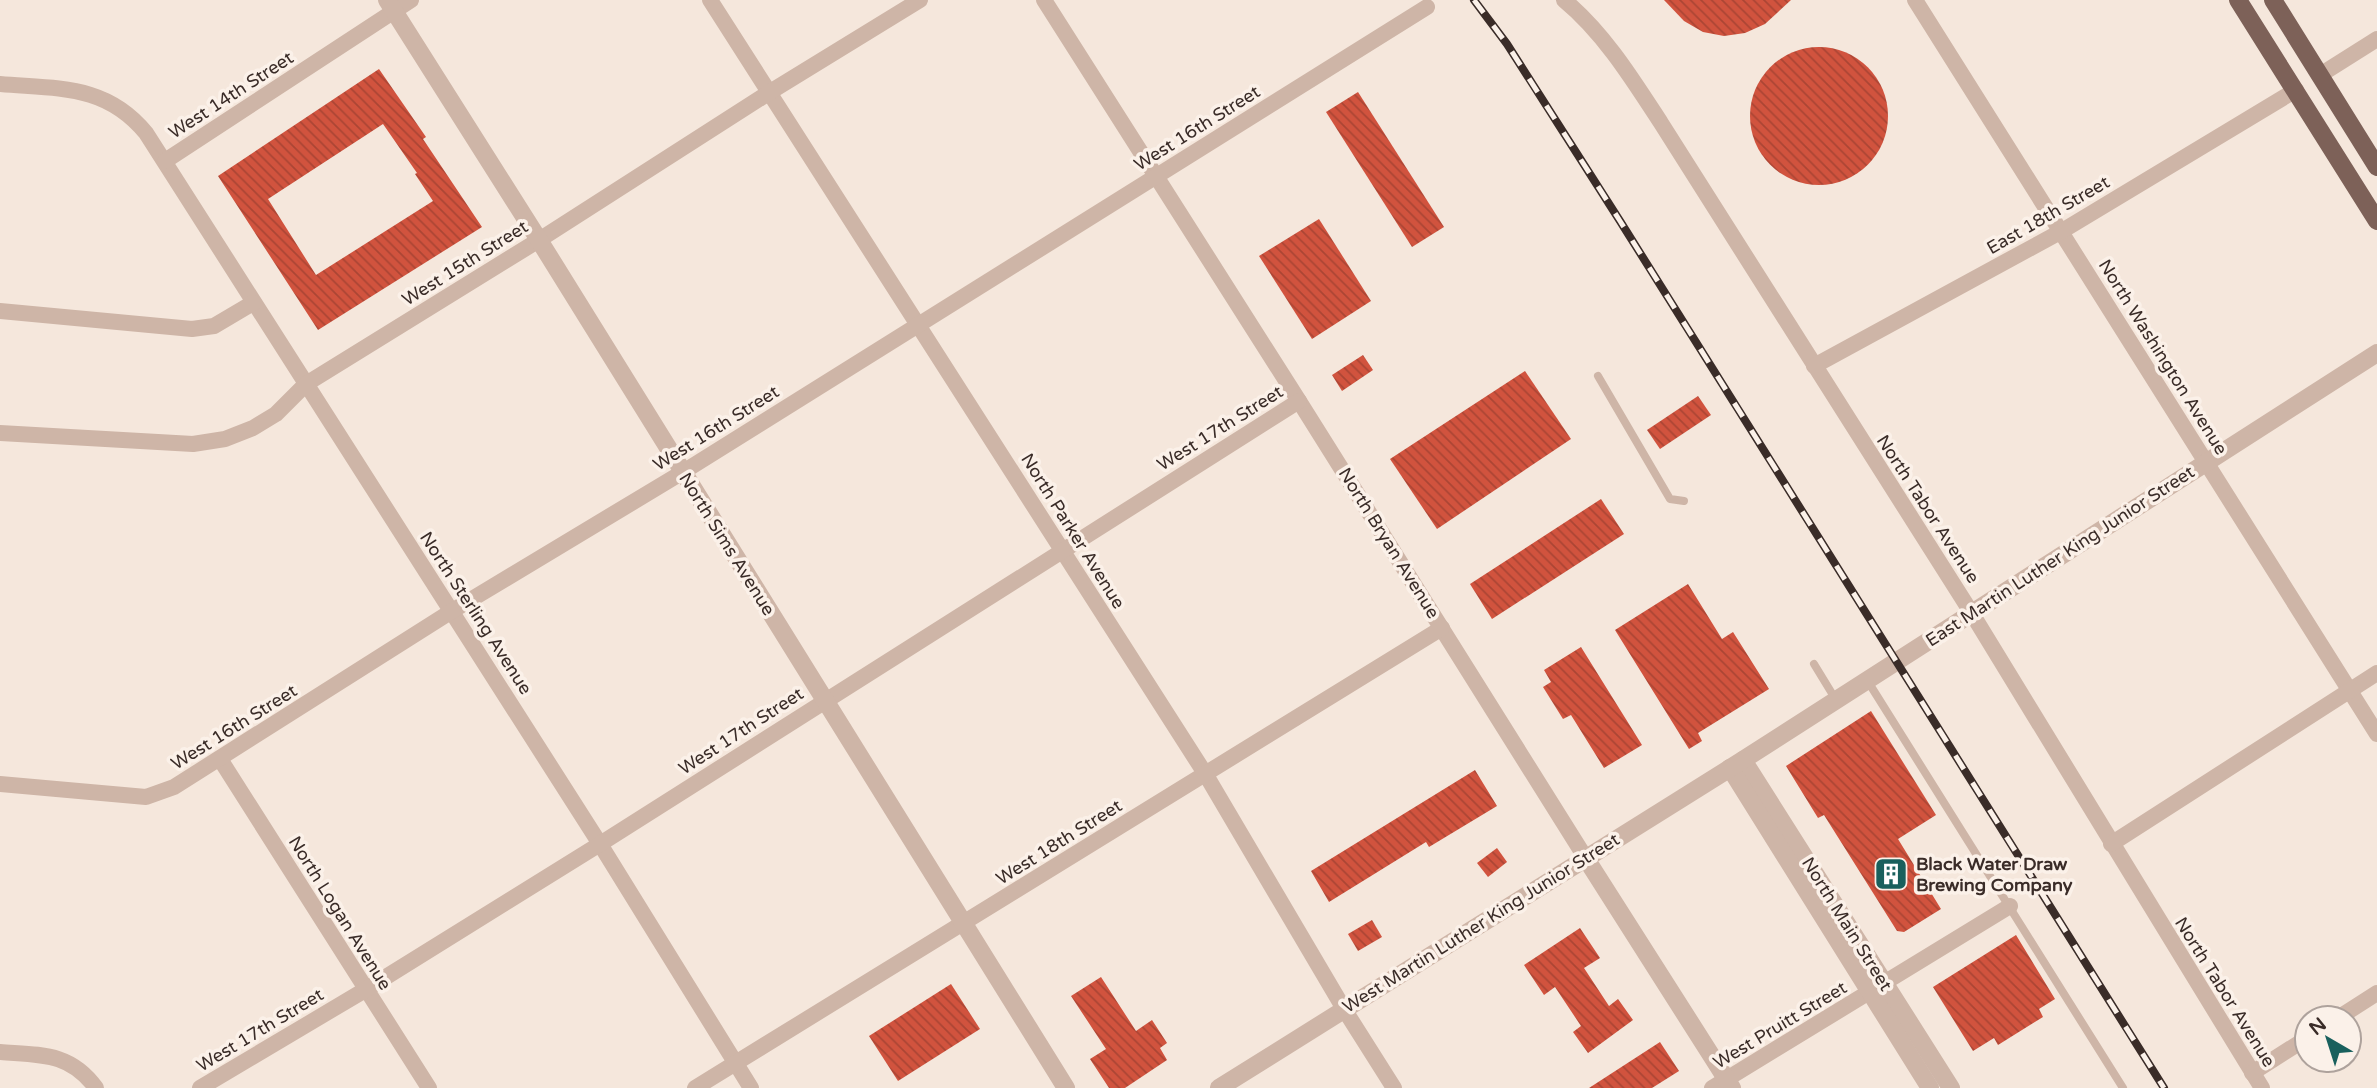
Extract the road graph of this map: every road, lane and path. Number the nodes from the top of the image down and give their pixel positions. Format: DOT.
graph roads {
  1 [pos="411,0"];
  2 [pos="710,0"];
  3 [pos="920,0"];
  4 [pos="1044,0"];
  5 [pos="1564,0"];
  6 [pos="2238,0"];
  7 [pos="2273,0"];
  8 [pos="1919,1"];
  9 [pos="391,5"];
  10 [pos="1427,7"];
  11 [pos="2377,39"];
  12 [pos="2320,75"];
  13 [pos="0,84"];
  14 [pos="2296,90"];
  15 [pos="770,92"];
  16 [pos="165,161"];
  17 [pos="2377,167"];
  18 [pos="1156,177"];
  19 [pos="2377,221"];
  20 [pos="2062,231"];
  21 [pos="539,240"];
  22 [pos="253,303"];
  23 [pos="0,311"];
  24 [pos="919,325"];
  25 [pos="2377,353"];
  26 [pos="1814,366"];
  27 [pos="1598,376"];
  28 [pos="306,384"];
  29 [pos="1299,401"];
  30 [pos="0,433"];
  31 [pos="2206,463"];
  32 [pos="682,472"];
  33 [pos="1684,501"];
  34 [pos="1062,551"];
  35 [pos="452,611"];
  36 [pos="1971,612"];
  37 [pos="1442,628"];
  38 [pos="1814,664"];
  39 [pos="2377,673"];
  40 [pos="1867,680"];
  41 [pos="2349,691"];
  42 [pos="1836,700"];
  43 [pos="825,701"];
  44 [pos="2377,734"];
  45 [pos="220,759"];
  46 [pos="1737,764"];
  47 [pos="1206,775"];
  48 [pos="0,784"];
  49 [pos="600,844"];
  50 [pos="2110,844"];
  51 [pos="1585,857"];
  52 [pos="2010,906"];
  53 [pos="964,924"];
  54 [pos="1885,983"];
  55 [pos="365,990"];
  56 [pos="2377,993"];
  57 [pos="1869,994"];
  58 [pos="2360,1004"];
  59 [pos="1344,1009"];
  60 [pos="2293,1047"];
  61 [pos="0,1052"];
  62 [pos="736,1063"];
  63 [pos="2252,1073"];
  64 [pos="1723,1085"];
  65 [pos="96,1088"];
  66 [pos="200,1088"];
  67 [pos="429,1088"];
  68 [pos="695,1088"];
  69 [pos="751,1088"];
  70 [pos="1066,1088"];
  71 [pos="1219,1088"];
  72 [pos="1394,1088"];
  73 [pos="1930,1088"];
  74 [pos="1951,1088"];
  75 [pos="2123,1088"];
  76 [pos="2262,1088"];
  1 -- 9 [label="street, West 14th Street"];
  2 -- 15 [label="street, North Parker Avenue"];
  3 -- 15 [label="street, West 15th Street"];
  4 -- 18 [label="street, North Bryan Avenue"];
  5 -- 26 [label="street, North Tabor Avenue"];
  6 -- 14 [label="main road"];
  7 -- 12 [label="main road"];
  8 -- 20 [label="street, North Washington Avenue"];
  9 -- 16 [label="street, West 14th Street"];
  9 -- 21 [label="street, North Sims Avenue"];
  10 -- 18 [label="street, West 16th Street"];
  11 -- 12 [label="street"];
  12 -- 17 [label="main road"];
  13 -- 16 [label="street, West 14th Street"];
  14 -- 19 [label="main road"];
  14 -- 20 [label="street, East 18th Street"];
  15 -- 21 [label="street, West 15th Street"];
  15 -- 24 [label="street, North Parker Avenue"];
  16 -- 22 [label="street, North Sterling Avenue"];
  18 -- 24 [label="street, West 16th Street"];
  18 -- 29 [label="street, North Bryan Avenue"];
  20 -- 26 [label="street, East 18th Street"];
  20 -- 31 [label="street, North Washington Avenue"];
  21 -- 28 [label="street, West 15th Street"];
  21 -- 32 [label="street, North Sims Avenue"];
  22 -- 23 [label="street"];
  22 -- 28 [label="street, North Sterling Avenue"];
  24 -- 32 [label="street, West 16th Street"];
  24 -- 34 [label="street, North Parker Avenue"];
  25 -- 31 [label="street, East Martin Luther King Junior Street"];
  26 -- 36 [label="street, North Tabor Avenue"];
  27 -- 33 [label="lane"];
  28 -- 30 [label="street, West 15th Street"];
  28 -- 35 [label="street, North Sterling Avenue"];
  29 -- 34 [label="street, West 17th Street"];
  29 -- 37 [label="street, North Bryan Avenue"];
  31 -- 36 [label="street, East Martin Luther King Junior Street"];
  31 -- 41 [label="street, North Washington Avenue"];
  32 -- 35 [label="street, West 16th Street"];
  32 -- 43 [label="street, North Sims Avenue"];
  34 -- 43 [label="street, West 17th Street"];
  34 -- 47 [label="street, North Parker Avenue"];
  35 -- 45 [label="street, West 16th Street"];
  35 -- 49 [label="street, North Sterling Avenue"];
  36 -- 40 [label="street, East Martin Luther King Junior Street"];
  36 -- 50 [label="street, North Tabor Avenue"];
  37 -- 47 [label="street, West 18th Street"];
  37 -- 51 [label="street, North Bryan Avenue"];
  38 -- 42 [label="lane"];
  39 -- 41 [label="street"];
  40 -- 42 [label="street, East Martin Luther King Junior Street"];
  40 -- 52 [label="lane"];
  41 -- 44 [label="street, North Washington Avenue"];
  41 -- 50 [label="street"];
  42 -- 46 [label="street, East Martin Luther King Junior Street"];
  43 -- 49 [label="street, West 17th Street"];
  43 -- 53 [label="street, North Sims Avenue"];
  45 -- 48 [label="street, West 16th Street"];
  45 -- 55 [label="street, North Logan Avenue"];
  46 -- 51 [label="street, West Martin Luther King Junior Street"];
  46 -- 54 [label="street, North Main Street"];
  46 -- 57 [label="street, North Main Street"];
  47 -- 53 [label="street, West 18th Street"];
  47 -- 59 [label="street, North Parker Avenue"];
  49 -- 55 [label="street, West 17th Street"];
  49 -- 62 [label="street, North Sterling Avenue"];
  50 -- 63 [label="street, North Tabor Avenue"];
  51 -- 59 [label="street, West Martin Luther King Junior Street"];
  51 -- 64 [label="street, North Bryan Avenue"];
  52 -- 54 [label="street, West Pruitt Street"];
  52 -- 75 [label="lane"];
  53 -- 62 [label="street, West 18th Street"];
  53 -- 70 [label="street, North Sims Avenue"];
  54 -- 57 [label="street, West Pruitt Street"];
  54 -- 74 [label="street, North Main Street"];
  55 -- 66 [label="street, West 17th Street"];
  55 -- 67 [label="street, North Logan Avenue"];
  56 -- 58 [label="street"];
  57 -- 64 [label="street, West Pruitt Street"];
  57 -- 73 [label="street, North Main Street"];
  59 -- 71 [label="street, West Martin Luther King Junior Street"];
  59 -- 72 [label="street, North Parker Avenue"];
  60 -- 63 [label="street"];
  61 -- 65 [label="street"];
  62 -- 68 [label="street, West 18th Street"];
  62 -- 69 [label="street, North Sterling Avenue"];
  63 -- 76 [label="street, North Tabor Avenue"];
}
